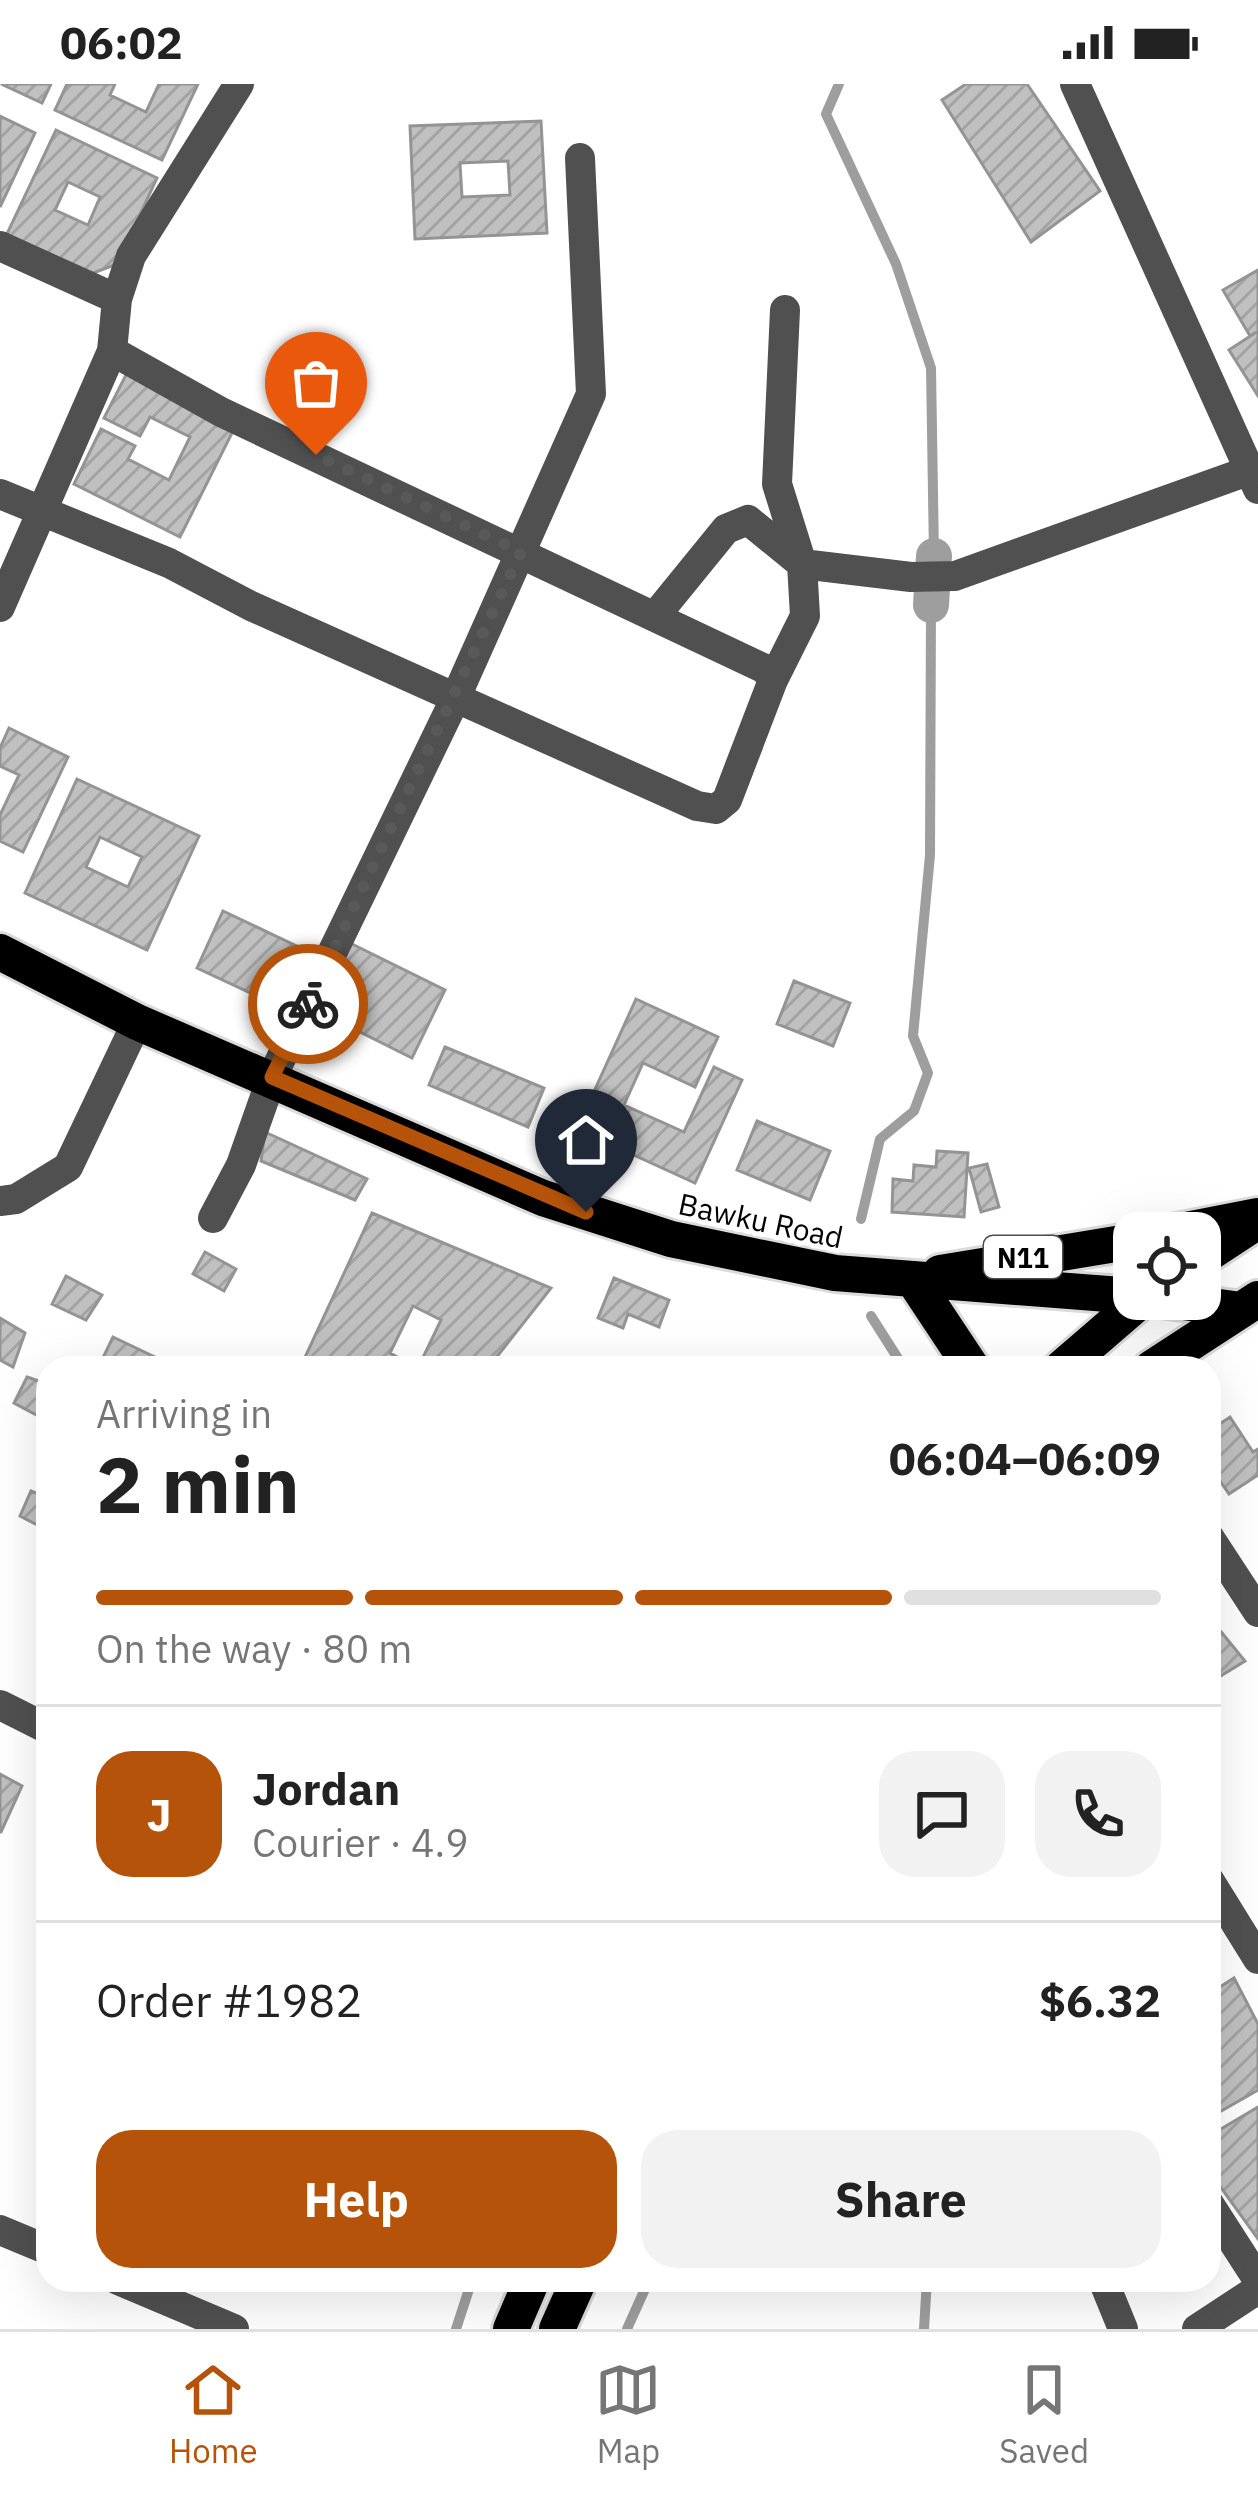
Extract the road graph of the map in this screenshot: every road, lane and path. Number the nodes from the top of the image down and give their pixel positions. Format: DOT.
graph roads {
  1 [pos="239,84"];
  2 [pos="1075,84"];
  3 [pos="580,158"];
  4 [pos="3,257"];
  5 [pos="117,299"];
  6 [pos="785,310"];
  7 [pos="112,351"];
  8 [pos="1253,480"];
  9 [pos="0,494"];
  10 [pos="41,512"];
  11 [pos="521,552"];
  12 [pos="802,564"];
  13 [pos="0,607"];
  14 [pos="656,616"];
  15 [pos="773,680"];
  16 [pos="456,698"];
  17 [pos="0,952"];
  18 [pos="137,1022"];
  19 [pos="272,1077"];
  20 [pos="0,1201"];
  21 [pos="213,1218"];
  22 [pos="1258,1219"];
  23 [pos="1221,1225"];
  24 [pos="1113,1244"];
  25 [pos="1221,1245"];
  26 [pos="913,1280"];
  27 [pos="1113,1296"];
  28 [pos="1249,1305"];
  29 [pos="1114,1320"];
  30 [pos="964,1356"];
  31 [pos="1075,1356"];
  32 [pos="1170,1356"];
  33 [pos="1221,1555"];
  34 [pos="1258,1612"];
  35 [pos="0,1706"];
  36 [pos="36,1723"];
  37 [pos="1221,1899"];
  38 [pos="1258,1959"];
  39 [pos="1221,2224"];
  40 [pos="0,2230"];
  41 [pos="36,2245"];
  42 [pos="1258,2284"];
  43 [pos="135,2292"];
  44 [pos="527,2292"];
  45 [pos="574,2292"];
  46 [pos="1108,2292"];
  47 [pos="170,2317"];
  48 [pos="234,2329"];
  49 [pos="511,2329"];
  50 [pos="557,2329"];
  51 [pos="1123,2329"];
  52 [pos="1197,2329"];
  1 -- 5 [label="street"];
  2 -- 8 [label="street"];
  3 -- 11 [label="street"];
  4 -- 5 [label="street"];
  5 -- 7 [label="street"];
  6 -- 12 [label="street"];
  7 -- 10 [label="street"];
  7 -- 11 [label="street"];
  8 -- 12 [label="street"];
  9 -- 10 [label="street"];
  10 -- 13 [label="street"];
  10 -- 16 [label="street"];
  11 -- 14 [label="street"];
  11 -- 16 [label="street"];
  12 -- 14 [label="street"];
  12 -- 15 [label="street"];
  14 -- 15 [label="street"];
  15 -- 16 [label="street"];
  16 -- 19 [label="street"];
  17 -- 18 [label="highway, Bawku Road / N11"];
  18 -- 19 [label="highway, Bawku Road / N11"];
  18 -- 20 [label="street"];
  19 -- 21 [label="street"];
  19 -- 26 [label="highway, Bawku Road / N11"];
  22 -- 23 [label="highway"];
  22 -- 25 [label="highway"];
  24 -- 26 [label="highway, N11"];
  26 -- 27 [label="highway, Bawku Road / N11"];
  26 -- 30 [label="highway"];
  28 -- 32 [label="highway"];
  29 -- 31 [label="highway"];
  33 -- 34 [label="street"];
  35 -- 36 [label="street"];
  37 -- 38 [label="street"];
  39 -- 42 [label="street"];
  40 -- 41 [label="street"];
  42 -- 52 [label="street"];
  43 -- 47 [label="street"];
  44 -- 49 [label="highway"];
  45 -- 50 [label="highway"];
  46 -- 51 [label="street"];
  47 -- 48 [label="street"];
}
